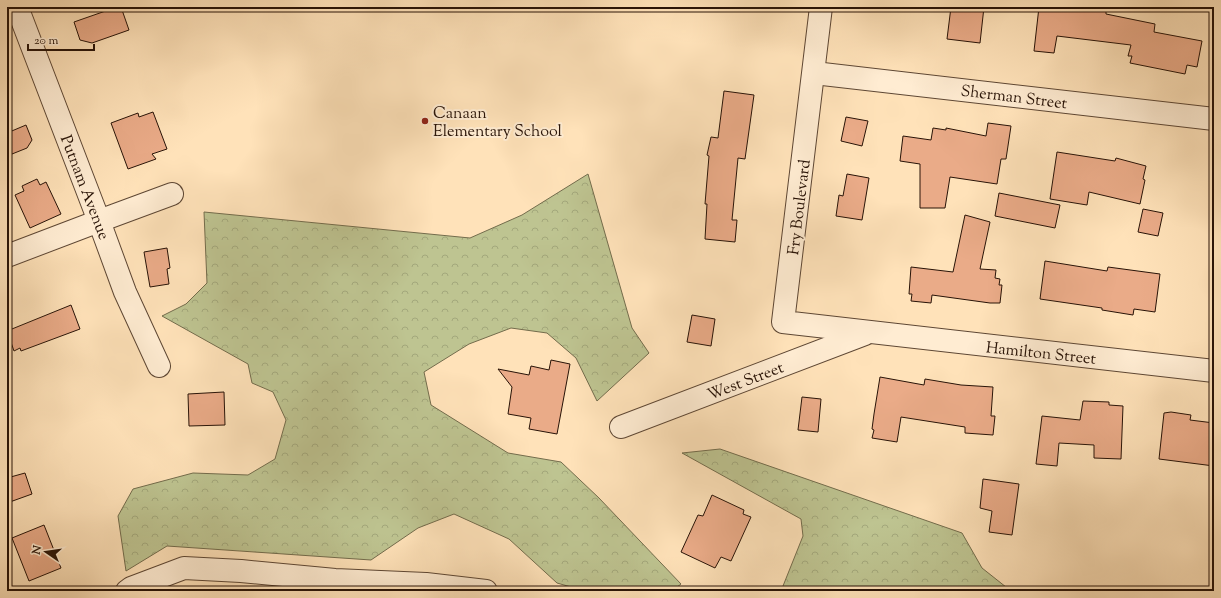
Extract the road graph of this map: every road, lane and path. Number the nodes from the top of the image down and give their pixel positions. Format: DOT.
graph roads {
  1 [pos="17,7"];
  2 [pos="821,7"];
  3 [pos="814,73"];
  4 [pos="1214,119"];
  5 [pos="172,194"];
  6 [pos="99,221"];
  7 [pos="7,256"];
  8 [pos="868,332"];
  9 [pos="159,366"];
  10 [pos="1214,371"];
  11 [pos="621,427"];
  12 [pos="129,589"];
  13 [pos="486,591"];
  1 -- 6 [label="street, Putnam Avenue"];
  2 -- 3 [label="street, Fry Boulevard"];
  3 -- 4 [label="street, Sherman Street"];
  3 -- 8 [label="street, Fry Boulevard"];
  5 -- 6 [label="street"];
  6 -- 7 [label="street"];
  6 -- 9 [label="street, Putnam Avenue"];
  8 -- 10 [label="street, Hamilton Street"];
  8 -- 11 [label="street, West Street"];
  12 -- 13 [label="street"];
}
